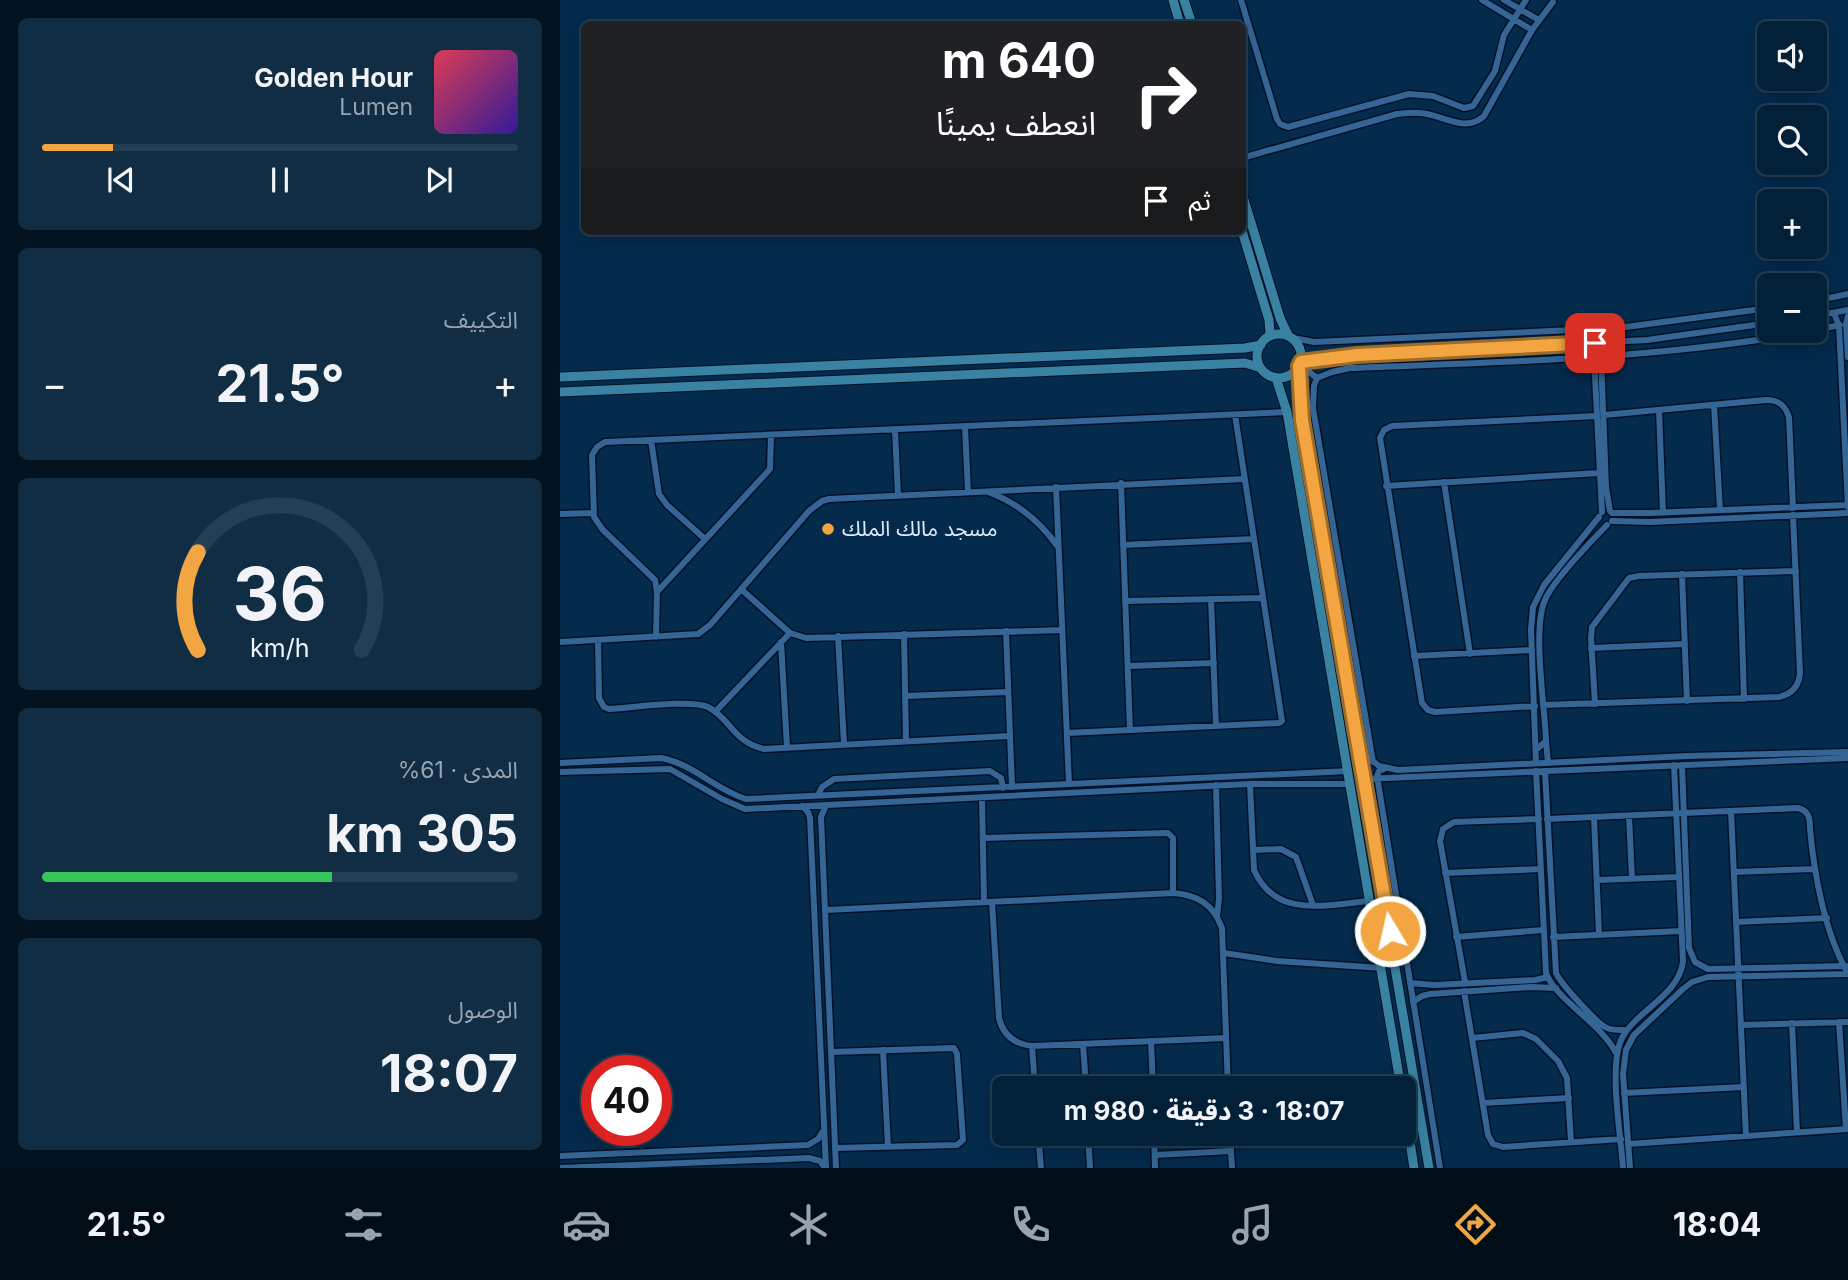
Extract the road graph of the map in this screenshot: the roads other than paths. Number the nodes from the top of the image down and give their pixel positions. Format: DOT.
graph roads {
  1 [pos="1173,0"];
  2 [pos="1185,0"];
  3 [pos="1241,0"];
  4 [pos="1482,0"];
  5 [pos="1504,0"];
  6 [pos="1526,0"];
  7 [pos="1553,2"];
  8 [pos="1520,9"];
  9 [pos="1514,18"];
  10 [pos="1539,20"];
  11 [pos="1179,21"];
  12 [pos="1191,21"];
  13 [pos="1532,30"];
  14 [pos="1246,157"];
  15 [pos="1246,206"];
  16 [pos="1243,235"];
  17 [pos="1272,289"];
  18 [pos="1262,293"];
  19 [pos="1848,294"];
  20 [pos="1827,298"];
  21 [pos="1757,309"];
  22 [pos="1848,310"];
  23 [pos="1834,313"];
  24 [pos="1827,314"];
  25 [pos="1845,323"];
  26 [pos="1757,325"];
  27 [pos="1827,328"];
  28 [pos="1270,335"];
  29 [pos="1291,336"];
  30 [pos="1356,339"];
  31 [pos="1757,340"];
  32 [pos="1261,345"];
  33 [pos="1357,355"];
  34 [pos="1598,356"];
  35 [pos="1848,357"];
  36 [pos="1300,365"];
  37 [pos="1258,366"];
  38 [pos="712,370"];
  39 [pos="560,377"];
  40 [pos="1276,378"];
  41 [pos="1317,378"];
  42 [pos="713,386"];
  43 [pos="560,392"];
  44 [pos="1714,404"];
  45 [pos="1659,410"];
  46 [pos="1287,412"];
  47 [pos="1235,415"];
  48 [pos="1600,416"];
  49 [pos="965,427"];
  50 [pos="895,430"];
  51 [pos="771,435"];
  52 [pos="651,440"];
  53 [pos="1599,473"];
  54 [pos="1244,479"];
  55 [pos="1444,482"];
  56 [pos="1121,483"];
  57 [pos="1056,486"];
  58 [pos="1387,486"];
  59 [pos="986,491"];
  60 [pos="968,492"];
  61 [pos="898,495"];
  62 [pos="1848,508"];
  63 [pos="1720,510"];
  64 [pos="1793,511"];
  65 [pos="1611,512"];
  66 [pos="593,513"];
  67 [pos="1663,513"];
  68 [pos="560,514"];
  69 [pos="1600,514"];
  70 [pos="1609,523"];
  71 [pos="705,539"];
  72 [pos="1254,539"];
  73 [pos="1123,545"];
  74 [pos="1059,549"];
  75 [pos="1796,570"];
  76 [pos="1740,572"];
  77 [pos="1682,574"];
  78 [pos="741,589"];
  79 [pos="657,592"];
  80 [pos="1263,598"];
  81 [pos="1211,599"];
  82 [pos="1125,601"];
  83 [pos="1062,629"];
  84 [pos="1006,631"];
  85 [pos="790,633"];
  86 [pos="904,634"];
  87 [pos="838,636"];
  88 [pos="656,637"];
  89 [pos="598,640"];
  90 [pos="560,642"];
  91 [pos="781,642"];
  92 [pos="1685,644"];
  93 [pos="1591,648"];
  94 [pos="1532,650"];
  95 [pos="1470,654"];
  96 [pos="1414,656"];
  97 [pos="1214,663"];
  98 [pos="1128,666"];
  99 [pos="1008,692"];
  100 [pos="905,696"];
  101 [pos="1744,699"];
  102 [pos="1687,701"];
  103 [pos="1595,704"];
  104 [pos="1544,705"];
  105 [pos="1535,706"];
  106 [pos="715,712"];
  107 [pos="1216,726"];
  108 [pos="1130,730"];
  109 [pos="1067,733"];
  110 [pos="1009,736"];
  111 [pos="906,741"];
  112 [pos="1546,741"];
  113 [pos="844,744"];
  114 [pos="787,747"];
  115 [pos="1358,749"];
  116 [pos="1537,749"];
  117 [pos="1848,752"];
  118 [pos="1848,758"];
  119 [pos="1615,760"];
  120 [pos="561,761"];
  121 [pos="1373,762"];
  122 [pos="1548,763"];
  123 [pos="614,765"];
  124 [pos="1678,765"];
  125 [pos="1536,767"];
  126 [pos="1615,768"];
  127 [pos="1384,769"];
  128 [pos="1483,770"];
  129 [pos="1349,771"];
  130 [pos="1545,771"];
  131 [pos="560,772"];
  132 [pos="1315,774"];
  133 [pos="1377,778"];
  134 [pos="1364,779"];
  135 [pos="1315,782"];
  136 [pos="1069,784"];
  137 [pos="1250,784"];
  138 [pos="1351,784"];
  139 [pos="1216,785"];
  140 [pos="1007,788"];
  141 [pos="957,789"];
  142 [pos="818,795"];
  143 [pos="982,797"];
  144 [pos="957,798"];
  145 [pos="826,805"];
  146 [pos="802,806"];
  147 [pos="1731,811"];
  148 [pos="1680,813"];
  149 [pos="1629,816"];
  150 [pos="1594,817"];
  151 [pos="1539,819"];
  152 [pos="1547,819"];
  153 [pos="983,838"];
  154 [pos="1253,850"];
  155 [pos="1541,869"];
  156 [pos="1814,869"];
  157 [pos="1734,872"];
  158 [pos="1444,873"];
  159 [pos="1679,877"];
  160 [pos="1632,878"];
  161 [pos="1597,880"];
  162 [pos="1173,893"];
  163 [pos="1371,901"];
  164 [pos="988,902"];
  165 [pos="1313,905"];
  166 [pos="826,910"];
  167 [pos="1217,916"];
  168 [pos="1827,918"];
  169 [pos="1736,922"];
  170 [pos="1544,930"];
  171 [pos="1681,932"];
  172 [pos="1599,935"];
  173 [pos="1456,937"];
  174 [pos="1553,937"];
  175 [pos="1224,953"];
  176 [pos="1394,957"];
  177 [pos="1381,963"];
  178 [pos="1846,966"];
  179 [pos="1738,973"];
  180 [pos="1848,974"];
  181 [pos="1548,977"];
  182 [pos="1465,982"];
  183 [pos="1410,983"];
  184 [pos="1425,985"];
  185 [pos="1507,985"];
  186 [pos="1556,988"];
  187 [pos="1464,991"];
  188 [pos="1426,995"];
  189 [pos="1413,1002"];
  190 [pos="1839,1022"];
  191 [pos="1848,1022"];
  192 [pos="1792,1023"];
  193 [pos="1741,1025"];
  194 [pos="1628,1030"];
  195 [pos="1226,1038"];
  196 [pos="1472,1038"];
  197 [pos="1151,1041"];
  198 [pos="1083,1044"];
  199 [pos="1032,1046"];
  200 [pos="883,1050"];
  201 [pos="832,1052"];
  202 [pos="1616,1053"];
  203 [pos="1034,1076"];
  204 [pos="1085,1076"];
  205 [pos="1152,1076"];
  206 [pos="1228,1076"];
  207 [pos="1399,1076"];
  208 [pos="1744,1087"];
  209 [pos="1624,1093"];
  210 [pos="1569,1098"];
  211 [pos="1483,1103"];
  212 [pos="824,1129"];
  213 [pos="1847,1129"];
  214 [pos="1797,1132"];
  215 [pos="1746,1136"];
  216 [pos="1621,1139"];
  217 [pos="1571,1142"];
  218 [pos="1628,1144"];
  219 [pos="1039,1146"];
  220 [pos="1089,1146"];
  221 [pos="1155,1146"];
  222 [pos="1231,1146"];
  223 [pos="1411,1146"];
  224 [pos="755,1147"];
  225 [pos="888,1147"];
  226 [pos="835,1149"];
  227 [pos="1231,1152"];
  228 [pos="1155,1155"];
  229 [pos="560,1156"];
  230 [pos="755,1160"];
  231 [pos="681,1165"];
  232 [pos="665,1166"];
  233 [pos="560,1168"];
  234 [pos="825,1168"];
  235 [pos="836,1168"];
  236 [pos="1041,1168"];
  237 [pos="1090,1168"];
  238 [pos="1156,1168"];
  239 [pos="1232,1168"];
  240 [pos="1414,1168"];
  241 [pos="1429,1168"];
  242 [pos="1440,1168"];
  243 [pos="1623,1168"];
  244 [pos="1630,1168"];
  1 -- 11 [label="street"];
  2 -- 12 [label="street"];
  3 -- 9 [label="street"];
  4 -- 9 [label="street"];
  5 -- 8 [label="street"];
  6 -- 8 [label="street"];
  7 -- 10 [label="street"];
  8 -- 9 [label="street"];
  8 -- 10 [label="street"];
  9 -- 13 [label="street"];
  10 -- 13 [label="street"];
  13 -- 14 [label="street"];
  15 -- 17 [label="street"];
  16 -- 18 [label="street"];
  17 -- 18 [label="street"];
  17 -- 29 [label="street"];
  18 -- 28 [label="street"];
  19 -- 20 [label="street"];
  21 -- 30 [label="street"];
  22 -- 23 [label="street"];
  23 -- 24 [label="street"];
  23 -- 25 [label="street"];
  25 -- 27 [label="street"];
  25 -- 35 [label="street"];
  25 -- 62 [label="street"];
  26 -- 33 [label="street"];
  28 -- 29 [label="street"];
  28 -- 32 [label="street"];
  29 -- 30 [label="street"];
  29 -- 36 [label="street"];
  30 -- 33 [label="street"];
  31 -- 34 [label="street"];
  32 -- 37 [label="street"];
  32 -- 38 [label="street"];
  33 -- 36 [label="street"];
  34 -- 41 [label="street"];
  34 -- 48 [label="street"];
  36 -- 40 [label="street"];
  36 -- 41 [label="street"];
  36 -- 115 [label="street"];
  37 -- 40 [label="street"];
  37 -- 42 [label="street"];
  38 -- 39 [label="street"];
  38 -- 42 [label="street"];
  40 -- 46 [label="street"];
  41 -- 121 [label="street"];
  42 -- 43 [label="street"];
  44 -- 45 [label="street"];
  44 -- 63 [label="street"];
  44 -- 64 [label="street"];
  45 -- 48 [label="street"];
  45 -- 67 [label="street"];
  46 -- 47 [label="street"];
  46 -- 129 [label="street"];
  47 -- 49 [label="street"];
  47 -- 54 [label="street"];
  48 -- 53 [label="street"];
  48 -- 58 [label="street"];
  48 -- 65 [label="street"];
  49 -- 50 [label="street"];
  49 -- 60 [label="street"];
  50 -- 51 [label="street"];
  50 -- 61 [label="street"];
  51 -- 52 [label="street"];
  51 -- 71 [label="street"];
  52 -- 66 [label="street"];
  52 -- 71 [label="street"];
  53 -- 55 [label="street"];
  53 -- 69 [label="street"];
  54 -- 56 [label="street"];
  54 -- 72 [label="street"];
  55 -- 58 [label="street"];
  55 -- 95 [label="street"];
  56 -- 57 [label="street"];
  56 -- 73 [label="street"];
  57 -- 59 [label="street"];
  57 -- 74 [label="street"];
  58 -- 96 [label="street"];
  59 -- 60 [label="street"];
  59 -- 74 [label="street"];
  60 -- 61 [label="street"];
  61 -- 78 [label="street"];
  62 -- 64 [label="street"];
  63 -- 64 [label="street"];
  63 -- 67 [label="street"];
  64 -- 70 [label="street"];
  64 -- 75 [label="street"];
  65 -- 67 [label="street"];
  65 -- 69 [label="street"];
  65 -- 70 [label="street"];
  66 -- 68 [label="street"];
  66 -- 79 [label="street"];
  69 -- 70 [label="street"];
  69 -- 94 [label="street"];
  70 -- 104 [label="street"];
  71 -- 79 [label="street"];
  72 -- 73 [label="street"];
  72 -- 80 [label="street"];
  73 -- 82 [label="street"];
  74 -- 83 [label="street"];
  75 -- 76 [label="street"];
  75 -- 101 [label="street"];
  76 -- 77 [label="street"];
  76 -- 101 [label="street"];
  77 -- 92 [label="street"];
  77 -- 93 [label="street"];
  78 -- 85 [label="street"];
  78 -- 88 [label="street"];
  79 -- 88 [label="street"];
  80 -- 81 [label="street"];
  80 -- 107 [label="street"];
  81 -- 82 [label="street"];
  81 -- 97 [label="street"];
  82 -- 98 [label="street"];
  83 -- 84 [label="street"];
  83 -- 109 [label="street"];
  84 -- 86 [label="street"];
  84 -- 99 [label="street"];
  85 -- 87 [label="street"];
  85 -- 91 [label="street"];
  86 -- 87 [label="street"];
  86 -- 100 [label="street"];
  87 -- 113 [label="street"];
  88 -- 89 [label="street"];
  89 -- 90 [label="street"];
  89 -- 106 [label="street"];
  91 -- 106 [label="street"];
  91 -- 114 [label="street"];
  92 -- 93 [label="street"];
  92 -- 102 [label="street"];
  93 -- 103 [label="street"];
  94 -- 95 [label="street"];
  94 -- 105 [label="street"];
  95 -- 96 [label="street"];
  96 -- 105 [label="street"];
  97 -- 98 [label="street"];
  97 -- 107 [label="street"];
  98 -- 108 [label="street"];
  99 -- 100 [label="street"];
  99 -- 110 [label="street"];
  100 -- 111 [label="street"];
  101 -- 102 [label="street"];
  102 -- 103 [label="street"];
  103 -- 104 [label="street"];
  104 -- 112 [label="street"];
  105 -- 116 [label="street"];
  106 -- 114 [label="street"];
  107 -- 108 [label="street"];
  108 -- 109 [label="street"];
  109 -- 136 [label="street"];
  110 -- 111 [label="street"];
  110 -- 140 [label="street"];
  111 -- 113 [label="street"];
  112 -- 116 [label="street"];
  112 -- 122 [label="street"];
  113 -- 114 [label="street"];
  115 -- 121 [label="street"];
  115 -- 134 [label="street"];
  116 -- 125 [label="street"];
  117 -- 119 [label="street"];
  118 -- 124 [label="street"];
  119 -- 122 [label="street"];
  119 -- 126 [label="street"];
  120 -- 123 [label="street"];
  121 -- 127 [label="street"];
  122 -- 125 [label="street"];
  123 -- 131 [label="street"];
  123 -- 142 [label="street"];
  123 -- 146 [label="street"];
  124 -- 126 [label="street"];
  124 -- 148 [label="street"];
  125 -- 128 [label="street"];
  125 -- 130 [label="street"];
  125 -- 151 [label="street"];
  126 -- 130 [label="street"];
  127 -- 128 [label="street"];
  127 -- 133 [label="street"];
  128 -- 133 [label="street"];
  129 -- 132 [label="street"];
  129 -- 138 [label="street"];
  130 -- 152 [label="street"];
  132 -- 135 [label="street"];
  132 -- 136 [label="street"];
  133 -- 134 [label="street"];
  133 -- 183 [label="street"];
  134 -- 176 [label="street"];
  135 -- 137 [label="street"];
  135 -- 138 [label="street"];
  136 -- 140 [label="street"];
  137 -- 139 [label="street"];
  137 -- 154 [label="street"];
  138 -- 163 [label="street"];
  139 -- 143 [label="street"];
  139 -- 167 [label="street"];
  140 -- 141 [label="street"];
  140 -- 142 [label="street"];
  141 -- 142 [label="street"];
  141 -- 144 [label="street"];
  143 -- 144 [label="street"];
  143 -- 153 [label="street"];
  144 -- 145 [label="street"];
  145 -- 146 [label="street"];
  145 -- 166 [label="street"];
  146 -- 212 [label="street"];
  147 -- 148 [label="street"];
  147 -- 156 [label="street"];
  147 -- 157 [label="street"];
  148 -- 149 [label="street"];
  148 -- 159 [label="street"];
  148 -- 179 [label="street"];
  149 -- 150 [label="street"];
  149 -- 160 [label="street"];
  150 -- 152 [label="street"];
  150 -- 161 [label="street"];
  151 -- 155 [label="street"];
  151 -- 158 [label="street"];
  152 -- 174 [label="street"];
  153 -- 162 [label="street"];
  153 -- 164 [label="street"];
  154 -- 165 [label="street"];
  154 -- 165 [label="street"];
  155 -- 158 [label="street"];
  155 -- 170 [label="street"];
  156 -- 157 [label="street"];
  156 -- 168 [label="street"];
  157 -- 169 [label="street"];
  158 -- 173 [label="street"];
  159 -- 160 [label="street"];
  159 -- 171 [label="street"];
  160 -- 161 [label="street"];
  161 -- 172 [label="street"];
  162 -- 164 [label="street"];
  162 -- 167 [label="street"];
  163 -- 165 [label="street"];
  163 -- 177 [label="street"];
  164 -- 166 [label="street"];
  164 -- 199 [label="street"];
  166 -- 201 [label="street"];
  167 -- 175 [label="street"];
  168 -- 169 [label="street"];
  168 -- 178 [label="street"];
  169 -- 179 [label="street"];
  170 -- 173 [label="street"];
  170 -- 181 [label="street"];
  171 -- 172 [label="street"];
  171 -- 194 [label="street"];
  172 -- 174 [label="street"];
  173 -- 182 [label="street"];
  174 -- 194 [label="street"];
  175 -- 177 [label="street"];
  175 -- 195 [label="street"];
  176 -- 177 [label="street"];
  176 -- 241 [label="street"];
  177 -- 207 [label="street"];
  178 -- 179 [label="street"];
  178 -- 180 [label="street"];
  179 -- 180 [label="street"];
  179 -- 193 [label="street"];
  179 -- 209 [label="street"];
  181 -- 185 [label="street"];
  181 -- 186 [label="street"];
  182 -- 184 [label="street"];
  182 -- 185 [label="street"];
  183 -- 184 [label="street"];
  183 -- 189 [label="street"];
  184 -- 188 [label="street"];
  185 -- 186 [label="street"];
  185 -- 187 [label="street"];
  186 -- 202 [label="street"];
  187 -- 188 [label="street"];
  187 -- 196 [label="street"];
  188 -- 189 [label="street"];
  189 -- 242 [label="street"];
  190 -- 191 [label="street"];
  190 -- 192 [label="street"];
  190 -- 213 [label="street"];
  192 -- 193 [label="street"];
  192 -- 214 [label="street"];
  193 -- 208 [label="street"];
  194 -- 202 [label="street"];
  195 -- 197 [label="street"];
  195 -- 206 [label="street"];
  196 -- 210 [label="street"];
  196 -- 211 [label="street"];
  197 -- 198 [label="street"];
  197 -- 205 [label="street"];
  198 -- 199 [label="street"];
  198 -- 204 [label="street"];
  199 -- 203 [label="street"];
  200 -- 201 [label="street"];
  200 -- 225 [label="street"];
  200 -- 225 [label="street"];
  201 -- 226 [label="street"];
  202 -- 216 [label="street"];
  208 -- 209 [label="street"];
  208 -- 215 [label="street"];
  209 -- 218 [label="street"];
  210 -- 211 [label="street"];
  210 -- 217 [label="street"];
  211 -- 217 [label="street"];
  212 -- 224 [label="street"];
  212 -- 234 [label="street"];
  213 -- 214 [label="street"];
  214 -- 215 [label="street"];
  215 -- 218 [label="street"];
  216 -- 217 [label="street"];
  216 -- 243 [label="street"];
  218 -- 244 [label="street"];
  219 -- 236 [label="street"];
  220 -- 237 [label="street"];
  221 -- 228 [label="street"];
  222 -- 227 [label="street"];
  223 -- 240 [label="street"];
  224 -- 229 [label="street"];
  224 -- 230 [label="street"];
  225 -- 226 [label="street"];
  226 -- 235 [label="street"];
  227 -- 228 [label="street"];
  227 -- 239 [label="street"];
  228 -- 238 [label="street"];
  230 -- 231 [label="street"];
  230 -- 234 [label="street"];
  231 -- 232 [label="street"];
  232 -- 233 [label="street"];
}
